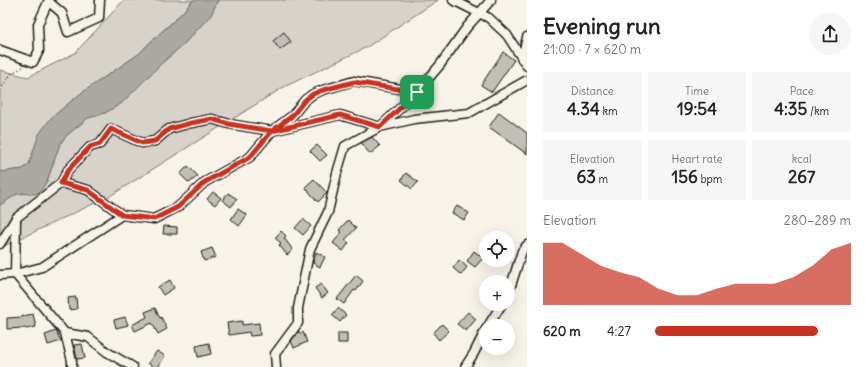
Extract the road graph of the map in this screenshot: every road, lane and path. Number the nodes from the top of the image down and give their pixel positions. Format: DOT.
graph roads {
  1 [pos="100,0"];
  2 [pos="453,0"];
  3 [pos="491,0"];
  4 [pos="49,1"];
  5 [pos="479,14"];
  6 [pos="527,37"];
  7 [pos="0,50"];
  8 [pos="522,59"];
  9 [pos="33,62"];
  10 [pos="527,66"];
  11 [pos="527,80"];
  12 [pos="0,90"];
  13 [pos="417,92"];
  14 [pos="380,127"];
  15 [pos="272,131"];
  16 [pos="61,183"];
  17 [pos="122,215"];
  18 [pos="16,218"];
  19 [pos="0,244"];
  20 [pos="527,245"];
  21 [pos="15,274"];
  22 [pos="0,275"];
  23 [pos="514,275"];
  24 [pos="65,333"];
  25 [pos="479,343"];
  26 [pos="72,367"];
  27 [pos="132,367"];
  28 [pos="276,367"];
  29 [pos="465,367"];
  1 -- 4 [label="street"];
  2 -- 5 [label="street"];
  3 -- 5 [label="street"];
  4 -- 9 [label="street"];
  5 -- 8 [label="street"];
  5 -- 13 [label="street"];
  6 -- 8 [label="street"];
  7 -- 9 [label="street"];
  8 -- 10 [label="street"];
  9 -- 12 [label="path"];
  11 -- 14 [label="street"];
  13 -- 14 [label="street"];
  13 -- 15 [label="street"];
  14 -- 15 [label="street"];
  14 -- 28 [label="street"];
  15 -- 16 [label="street"];
  15 -- 17 [label="street"];
  16 -- 17 [label="street"];
  16 -- 18 [label="street"];
  17 -- 21 [label="street"];
  18 -- 19 [label="street"];
  18 -- 21 [label="street"];
  20 -- 23 [label="street"];
  21 -- 22 [label="street"];
  21 -- 24 [label="street"];
  24 -- 26 [label="street"];
  24 -- 27 [label="street"];
  25 -- 29 [label="street"];
}
